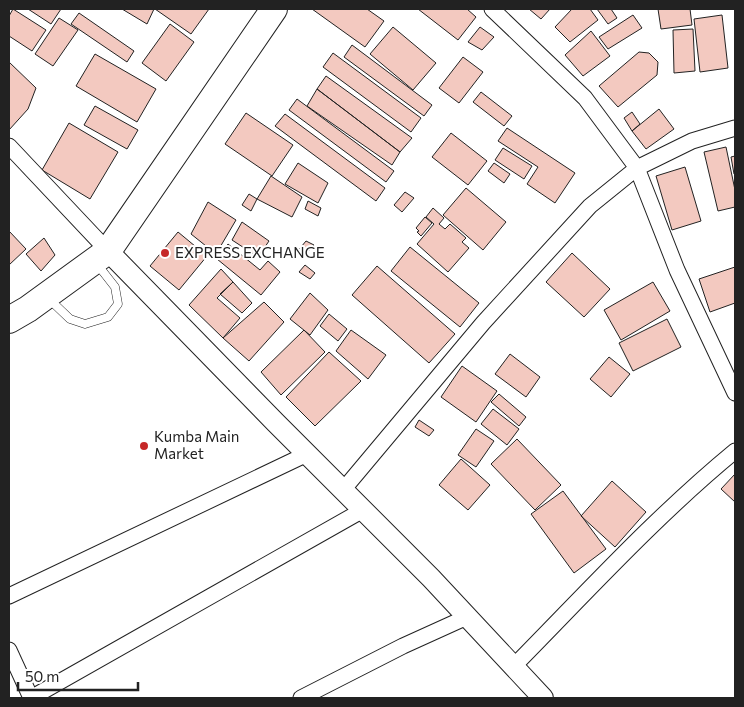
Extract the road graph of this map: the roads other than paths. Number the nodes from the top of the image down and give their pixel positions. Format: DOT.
graph roads {
  1 [pos="274,9"];
  2 [pos="496,10"];
  3 [pos="735,128"];
  4 [pos="9,146"];
  5 [pos="637,168"];
  6 [pos="102,256"];
  7 [pos="46,296"];
  8 [pos="9,320"];
  9 [pos="735,393"];
  10 [pos="735,451"];
  11 [pos="307,454"];
  12 [pos="343,490"];
  13 [pos="363,510"];
  14 [pos="9,596"];
  15 [pos="467,617"];
  16 [pos="9,650"];
  17 [pos="514,666"];
  18 [pos="31,698"];
  19 [pos="301,698"];
  20 [pos="543,698"];
  1 -- 6 [label="highway"];
  2 -- 5 [label="street"];
  3 -- 5 [label="street"];
  4 -- 6 [label="street"];
  5 -- 9 [label="street"];
  5 -- 12 [label="street"];
  6 -- 7 [label="highway"];
  6 -- 7 [label="lane"];
  6 -- 11 [label="street"];
  7 -- 8 [label="highway"];
  10 -- 17 [label="street"];
  11 -- 12 [label="street"];
  11 -- 14 [label="street"];
  12 -- 13 [label="street"];
  13 -- 15 [label="street"];
  13 -- 18 [label="street"];
  15 -- 17 [label="street"];
  15 -- 19 [label="street"];
  16 -- 18 [label="street"];
  17 -- 20 [label="street"];
}
